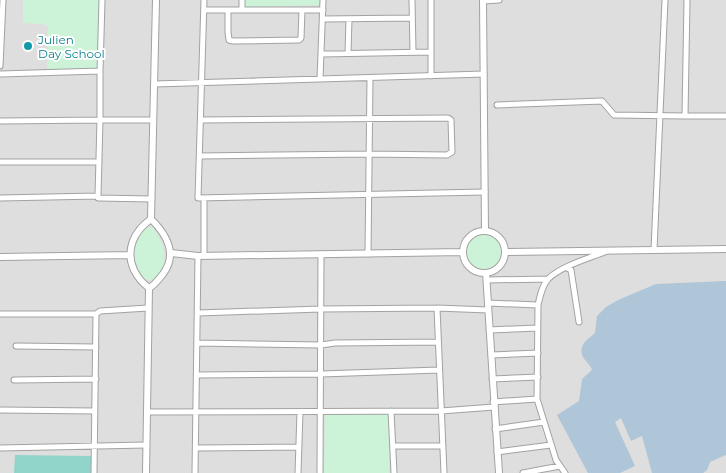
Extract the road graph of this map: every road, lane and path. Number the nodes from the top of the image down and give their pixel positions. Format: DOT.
graph roads {
  1 [pos="3,0"];
  2 [pos="102,0"];
  3 [pos="156,0"];
  4 [pos="204,0"];
  5 [pos="242,0"];
  6 [pos="324,0"];
  7 [pos="412,0"];
  8 [pos="431,0"];
  9 [pos="483,0"];
  10 [pos="499,0"];
  11 [pos="665,0"];
  12 [pos="687,0"];
  13 [pos="204,10"];
  14 [pos="228,10"];
  15 [pos="242,10"];
  16 [pos="302,10"];
  17 [pos="323,10"];
  18 [pos="412,18"];
  19 [pos="323,19"];
  20 [pos="349,19"];
  21 [pos="413,52"];
  22 [pos="431,52"];
  23 [pos="348,53"];
  24 [pos="321,54"];
  25 [pos="0,66"];
  26 [pos="100,71"];
  27 [pos="0,74"];
  28 [pos="484,74"];
  29 [pos="431,76"];
  30 [pos="370,78"];
  31 [pos="320,79"];
  32 [pos="202,82"];
  33 [pos="154,84"];
  34 [pos="497,105"];
  35 [pos="660,115"];
  36 [pos="685,116"];
  37 [pos="726,116"];
  38 [pos="369,118"];
  39 [pos="100,120"];
  40 [pos="153,120"];
  41 [pos="201,120"];
  42 [pos="0,121"];
  43 [pos="369,154"];
  44 [pos="200,156"];
  45 [pos="0,162"];
  46 [pos="99,162"];
  47 [pos="485,192"];
  48 [pos="368,195"];
  49 [pos="98,196"];
  50 [pos="0,198"];
  51 [pos="204,198"];
  52 [pos="152,199"];
  53 [pos="151,219"];
  54 [pos="485,230"];
  55 [pos="726,249"];
  56 [pos="654,250"];
  57 [pos="608,251"];
  58 [pos="463,252"];
  59 [pos="505,252"];
  60 [pos="171,253"];
  61 [pos="321,254"];
  62 [pos="368,254"];
  63 [pos="130,255"];
  64 [pos="201,256"];
  65 [pos="0,257"];
  66 [pos="567,268"];
  67 [pos="486,276"];
  68 [pos="548,279"];
  69 [pos="149,288"];
  70 [pos="538,305"];
  71 [pos="488,307"];
  72 [pos="148,308"];
  73 [pos="437,308"];
  74 [pos="321,309"];
  75 [pos="198,313"];
  76 [pos="0,314"];
  77 [pos="96,314"];
  78 [pos="579,322"];
  79 [pos="538,328"];
  80 [pos="489,330"];
  81 [pos="438,342"];
  82 [pos="197,343"];
  83 [pos="321,345"];
  84 [pos="16,346"];
  85 [pos="96,347"];
  86 [pos="538,353"];
  87 [pos="491,355"];
  88 [pos="439,370"];
  89 [pos="321,374"];
  90 [pos="197,375"];
  91 [pos="538,377"];
  92 [pos="96,379"];
  93 [pos="492,379"];
  94 [pos="14,380"];
  95 [pos="538,399"];
  96 [pos="494,404"];
  97 [pos="0,410"];
  98 [pos="95,411"];
  99 [pos="321,411"];
  100 [pos="391,411"];
  101 [pos="441,411"];
  102 [pos="147,412"];
  103 [pos="196,412"];
  104 [pos="300,412"];
  105 [pos="544,422"];
  106 [pos="495,429"];
  107 [pos="146,445"];
  108 [pos="551,445"];
  109 [pos="95,446"];
  110 [pos="393,446"];
  111 [pos="443,446"];
  112 [pos="298,447"];
  113 [pos="0,448"];
  114 [pos="196,448"];
  115 [pos="497,452"];
  116 [pos="560,466"];
  117 [pos="94,473"];
  118 [pos="146,473"];
  119 [pos="195,473"];
  120 [pos="298,473"];
  121 [pos="320,473"];
  122 [pos="394,473"];
  123 [pos="444,473"];
  124 [pos="499,473"];
  125 [pos="523,473"];
  126 [pos="565,473"];
  1 -- 25 [label="street"];
  2 -- 26 [label="street"];
  3 -- 33 [label="street"];
  4 -- 13 [label="street"];
  5 -- 15 [label="street"];
  6 -- 17 [label="street"];
  7 -- 18 [label="street"];
  8 -- 22 [label="street"];
  9 -- 10 [label="street"];
  9 -- 28 [label="street"];
  11 -- 35 [label="street"];
  12 -- 36 [label="street"];
  13 -- 14 [label="street"];
  13 -- 32 [label="street"];
  14 -- 15 [label="street"];
  14 -- 16 [label="street"];
  15 -- 16 [label="street"];
  16 -- 17 [label="street"];
  17 -- 19 [label="street"];
  18 -- 20 [label="street"];
  18 -- 21 [label="street"];
  19 -- 20 [label="street"];
  19 -- 24 [label="street"];
  20 -- 23 [label="street"];
  21 -- 22 [label="street"];
  21 -- 23 [label="street"];
  22 -- 29 [label="street"];
  23 -- 24 [label="street"];
  24 -- 31 [label="street"];
  26 -- 27 [label="street"];
  26 -- 39 [label="street"];
  28 -- 29 [label="street"];
  28 -- 47 [label="street"];
  29 -- 30 [label="street"];
  30 -- 31 [label="street"];
  30 -- 38 [label="street"];
  31 -- 32 [label="street"];
  32 -- 33 [label="street"];
  32 -- 41 [label="street"];
  33 -- 40 [label="street"];
  34 -- 35 [label="street"];
  35 -- 36 [label="street"];
  35 -- 56 [label="street"];
  36 -- 37 [label="street"];
  38 -- 41 [label="street"];
  38 -- 43 [label="street"];
  38 -- 43 [label="street"];
  39 -- 40 [label="street"];
  39 -- 42 [label="street"];
  39 -- 46 [label="street"];
  40 -- 52 [label="street"];
  41 -- 44 [label="street"];
  43 -- 44 [label="street"];
  43 -- 48 [label="street"];
  44 -- 51 [label="street"];
  45 -- 46 [label="street"];
  46 -- 49 [label="street"];
  47 -- 48 [label="street"];
  47 -- 54 [label="street"];
  48 -- 51 [label="street"];
  48 -- 62 [label="street"];
  49 -- 50 [label="street"];
  49 -- 52 [label="street"];
  51 -- 64 [label="street"];
  52 -- 53 [label="street"];
  53 -- 60 [label="street"];
  53 -- 63 [label="street"];
  54 -- 58 [label="street"];
  54 -- 59 [label="street"];
  55 -- 56 [label="street"];
  56 -- 57 [label="street"];
  57 -- 59 [label="street"];
  57 -- 66 [label="street"];
  58 -- 62 [label="street"];
  58 -- 67 [label="street"];
  59 -- 67 [label="street"];
  60 -- 64 [label="street"];
  60 -- 69 [label="street"];
  61 -- 62 [label="street"];
  61 -- 64 [label="street"];
  61 -- 74 [label="street"];
  63 -- 65 [label="street"];
  63 -- 69 [label="street"];
  64 -- 75 [label="street"];
  66 -- 68 [label="street"];
  66 -- 78 [label="street"];
  67 -- 68 [label="street"];
  67 -- 71 [label="street"];
  68 -- 70 [label="street"];
  69 -- 72 [label="street"];
  70 -- 71 [label="street"];
  70 -- 79 [label="street"];
  71 -- 73 [label="street"];
  71 -- 80 [label="street"];
  72 -- 77 [label="street"];
  72 -- 102 [label="street"];
  73 -- 74 [label="street"];
  73 -- 81 [label="street"];
  74 -- 75 [label="street"];
  74 -- 83 [label="street"];
  75 -- 82 [label="street"];
  76 -- 77 [label="street"];
  77 -- 85 [label="street"];
  79 -- 80 [label="street"];
  79 -- 86 [label="street"];
  80 -- 87 [label="street"];
  81 -- 83 [label="street"];
  81 -- 88 [label="street"];
  82 -- 83 [label="street"];
  82 -- 90 [label="street"];
  83 -- 89 [label="street"];
  84 -- 85 [label="street"];
  85 -- 92 [label="street"];
  86 -- 87 [label="street"];
  86 -- 91 [label="street"];
  87 -- 93 [label="street"];
  88 -- 89 [label="street"];
  88 -- 101 [label="street"];
  89 -- 90 [label="street"];
  89 -- 99 [label="street"];
  90 -- 103 [label="street"];
  91 -- 93 [label="street"];
  91 -- 95 [label="street"];
  92 -- 94 [label="street"];
  92 -- 98 [label="street"];
  93 -- 96 [label="street"];
  95 -- 96 [label="street"];
  95 -- 105 [label="street"];
  96 -- 101 [label="street"];
  96 -- 106 [label="street"];
  97 -- 98 [label="street"];
  98 -- 109 [label="street"];
  99 -- 100 [label="street"];
  99 -- 104 [label="street"];
  99 -- 121 [label="street"];
  100 -- 101 [label="street"];
  100 -- 110 [label="street"];
  101 -- 111 [label="street"];
  102 -- 103 [label="street"];
  102 -- 107 [label="street"];
  103 -- 104 [label="street"];
  103 -- 114 [label="street"];
  104 -- 112 [label="street"];
  105 -- 106 [label="street"];
  105 -- 108 [label="street"];
  106 -- 115 [label="street"];
  107 -- 109 [label="street"];
  107 -- 118 [label="street"];
  108 -- 115 [label="street"];
  108 -- 116 [label="street"];
  109 -- 113 [label="street"];
  109 -- 117 [label="street"];
  110 -- 111 [label="street"];
  110 -- 122 [label="street"];
  111 -- 123 [label="street"];
  112 -- 114 [label="street"];
  112 -- 120 [label="street"];
  114 -- 119 [label="street"];
  115 -- 124 [label="street"];
  116 -- 125 [label="street"];
  116 -- 126 [label="street"];
}
